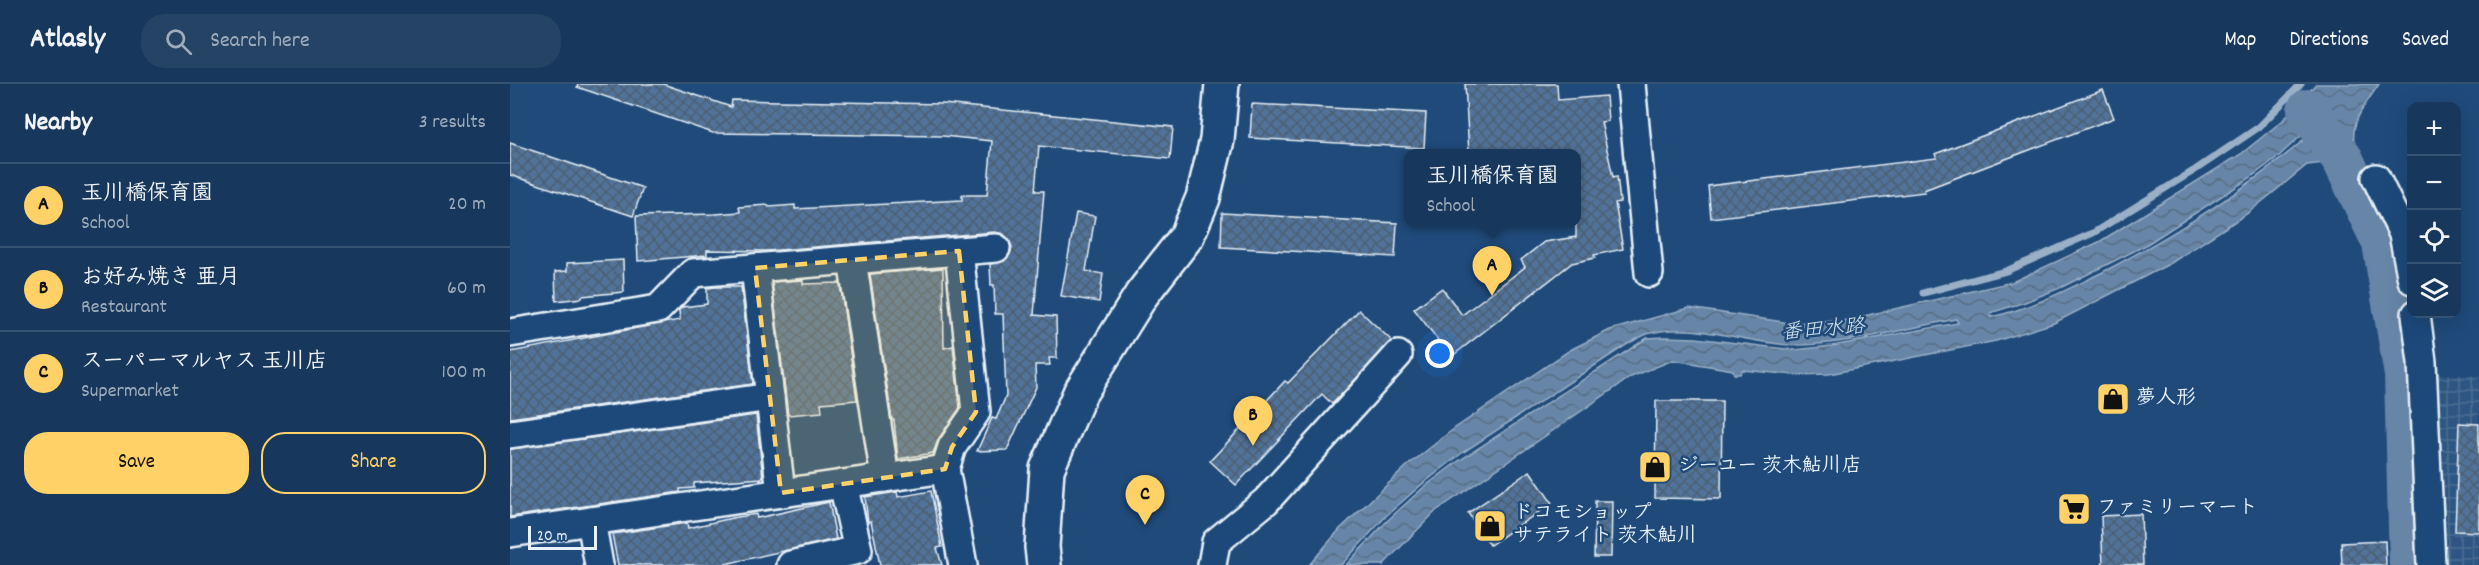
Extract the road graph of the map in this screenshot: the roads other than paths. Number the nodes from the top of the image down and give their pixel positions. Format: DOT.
graph roads {
  1 [pos="1222,84"];
  2 [pos="1631,84"];
  3 [pos="2376,178"];
  4 [pos="996,248"];
  5 [pos="959,251"];
  6 [pos="852,260"];
  7 [pos="2409,264"];
  8 [pos="755,268"];
  9 [pos="1649,273"];
  10 [pos="2416,318"];
  11 [pos="510,333"];
  12 [pos="1398,356"];
  13 [pos="770,397"];
  14 [pos="510,434"];
  15 [pos="945,469"];
  16 [pos="885,478"];
  17 [pos="843,484"];
  18 [pos="781,493"];
  19 [pos="591,521"];
  20 [pos="510,533"];
  21 [pos="599,565"];
  22 [pos="791,565"];
  23 [pos="963,565"];
  24 [pos="1044,565"];
  25 [pos="1212,565"];
  26 [pos="2431,565"];
  1 -- 24 [label="street"];
  2 -- 9 [label="street"];
  3 -- 7 [label="street"];
  4 -- 5 [label="street"];
  5 -- 6 [label="street"];
  5 -- 15 [label="street"];
  6 -- 8 [label="street"];
  6 -- 16 [label="street"];
  8 -- 11 [label="street"];
  8 -- 13 [label="street"];
  10 -- 26 [label="street"];
  12 -- 25 [label="street"];
  13 -- 14 [label="street"];
  13 -- 18 [label="street"];
  15 -- 16 [label="street"];
  15 -- 23 [label="street"];
  16 -- 17 [label="street"];
  17 -- 18 [label="street"];
  17 -- 22 [label="street"];
  18 -- 19 [label="street"];
  19 -- 20 [label="street"];
  19 -- 21 [label="street"];
}
